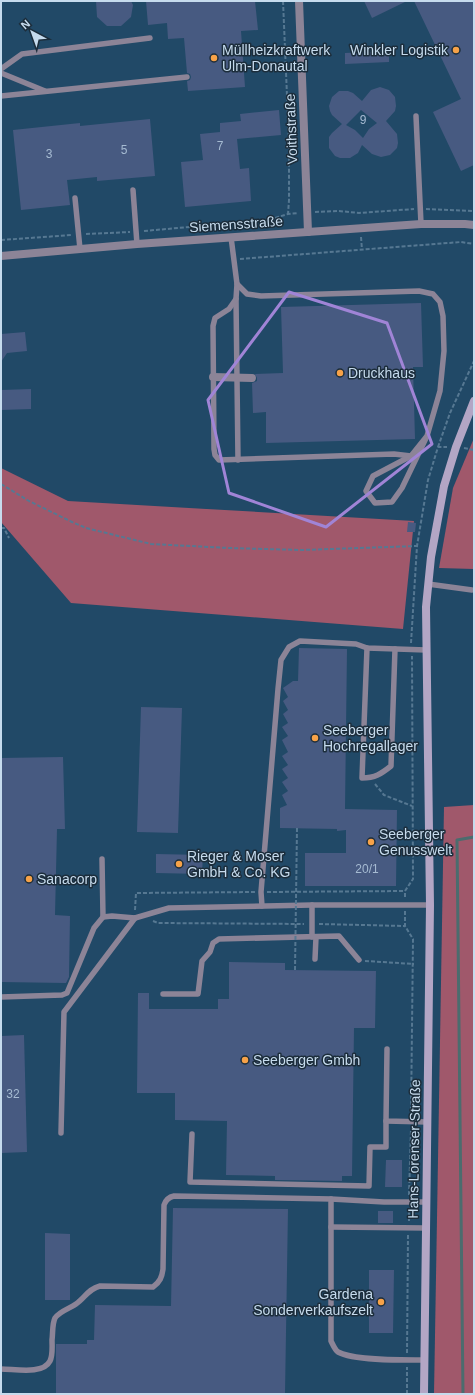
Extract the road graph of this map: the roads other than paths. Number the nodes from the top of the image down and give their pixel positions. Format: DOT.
graph roads {
  1 [pos="299,1"];
  2 [pos="150,38"];
  3 [pos="1,69"];
  4 [pos="1,73"];
  5 [pos="187,77"];
  6 [pos="47,92"];
  7 [pos="1,96"];
  8 [pos="416,116"];
  9 [pos="133,190"];
  10 [pos="75,198"];
  11 [pos="421,224"];
  12 [pos="474,225"];
  13 [pos="308,232"];
  14 [pos="231,237"];
  15 [pos="137,244"];
  16 [pos="80,249"];
  17 [pos="1,256"];
  18 [pos="237,284"];
  19 [pos="236,299"];
  20 [pos="213,377"];
  21 [pos="237,377"];
  22 [pos="252,378"];
  23 [pos="474,401"];
  24 [pos="427,436"];
  25 [pos="411,456"];
  26 [pos="238,460"];
  27 [pos="428,584"];
  28 [pos="472,590"];
  29 [pos="367,648"];
  30 [pos="395,649"];
  31 [pos="426,650"];
  32 [pos="102,859"];
  33 [pos="312,904"];
  34 [pos="430,905"];
  35 [pos="262,906"];
  36 [pos="102,917"];
  37 [pos="135,918"];
  38 [pos="314,937"];
  39 [pos="315,959"];
  40 [pos="358,960"];
  41 [pos="163,994"];
  42 [pos="1,997"];
  43 [pos="387,1049"];
  44 [pos="386,1121"];
  45 [pos="427,1122"];
  46 [pos="61,1133"];
  47 [pos="192,1134"];
  48 [pos="331,1199"];
  49 [pos="426,1202"];
  50 [pos="331,1226"];
  51 [pos="426,1228"];
  52 [pos="425,1360"];
  53 [pos="1,1369"];
  54 [pos="424,1394"];
  1 -- 13 [label="street, Voithstraße"];
  2 -- 3 [label="lane"];
  4 -- 6 [label="lane"];
  5 -- 6 [label="lane"];
  6 -- 7 [label="lane"];
  8 -- 11 [label="lane"];
  9 -- 15 [label="lane"];
  10 -- 16 [label="lane"];
  11 -- 12 [label="street, Siemensstraße"];
  11 -- 13 [label="street, Siemensstraße"];
  13 -- 14 [label="street, Siemensstraße"];
  14 -- 15 [label="street, Siemensstraße"];
  14 -- 18 [label="lane"];
  15 -- 16 [label="street, Siemensstraße"];
  16 -- 17 [label="street, Siemensstraße"];
  18 -- 19 [label="lane"];
  18 -- 24 [label="lane"];
  19 -- 20 [label="lane"];
  19 -- 21 [label="lane"];
  20 -- 21 [label="street"];
  20 -- 26 [label="lane"];
  21 -- 22 [label="street"];
  21 -- 26 [label="lane"];
  23 -- 27 [label="street, Hans-Lorenser-Straße"];
  24 -- 25 [label="lane"];
  24 -- 25 [label="lane"];
  25 -- 26 [label="lane"];
  27 -- 28 [label="lane"];
  27 -- 31 [label="street, Hans-Lorenser-Straße"];
  29 -- 30 [label="lane"];
  29 -- 30 [label="lane"];
  29 -- 35 [label="lane"];
  30 -- 31 [label="lane"];
  31 -- 34 [label="street, Hans-Lorenser-Straße"];
  32 -- 36 [label="lane"];
  33 -- 34 [label="lane"];
  33 -- 35 [label="lane"];
  33 -- 38 [label="lane"];
  34 -- 45 [label="street, Hans-Lorenser-Straße"];
  35 -- 37 [label="lane"];
  36 -- 37 [label="lane"];
  36 -- 42 [label="lane"];
  37 -- 46 [label="lane"];
  38 -- 39 [label="lane"];
  38 -- 40 [label="lane"];
  38 -- 41 [label="lane"];
  43 -- 44 [label="lane"];
  44 -- 45 [label="lane"];
  44 -- 47 [label="lane"];
  45 -- 49 [label="street, Hans-Lorenser-Straße"];
  48 -- 49 [label="lane"];
  48 -- 50 [label="lane"];
  48 -- 53 [label="lane"];
  49 -- 51 [label="street, Hans-Lorenser-Straße"];
  50 -- 51 [label="lane"];
  50 -- 52 [label="lane"];
  51 -- 52 [label="street, Hans-Lorenser-Straße"];
  52 -- 54 [label="street, Hans-Lorenser-Straße"];
}
